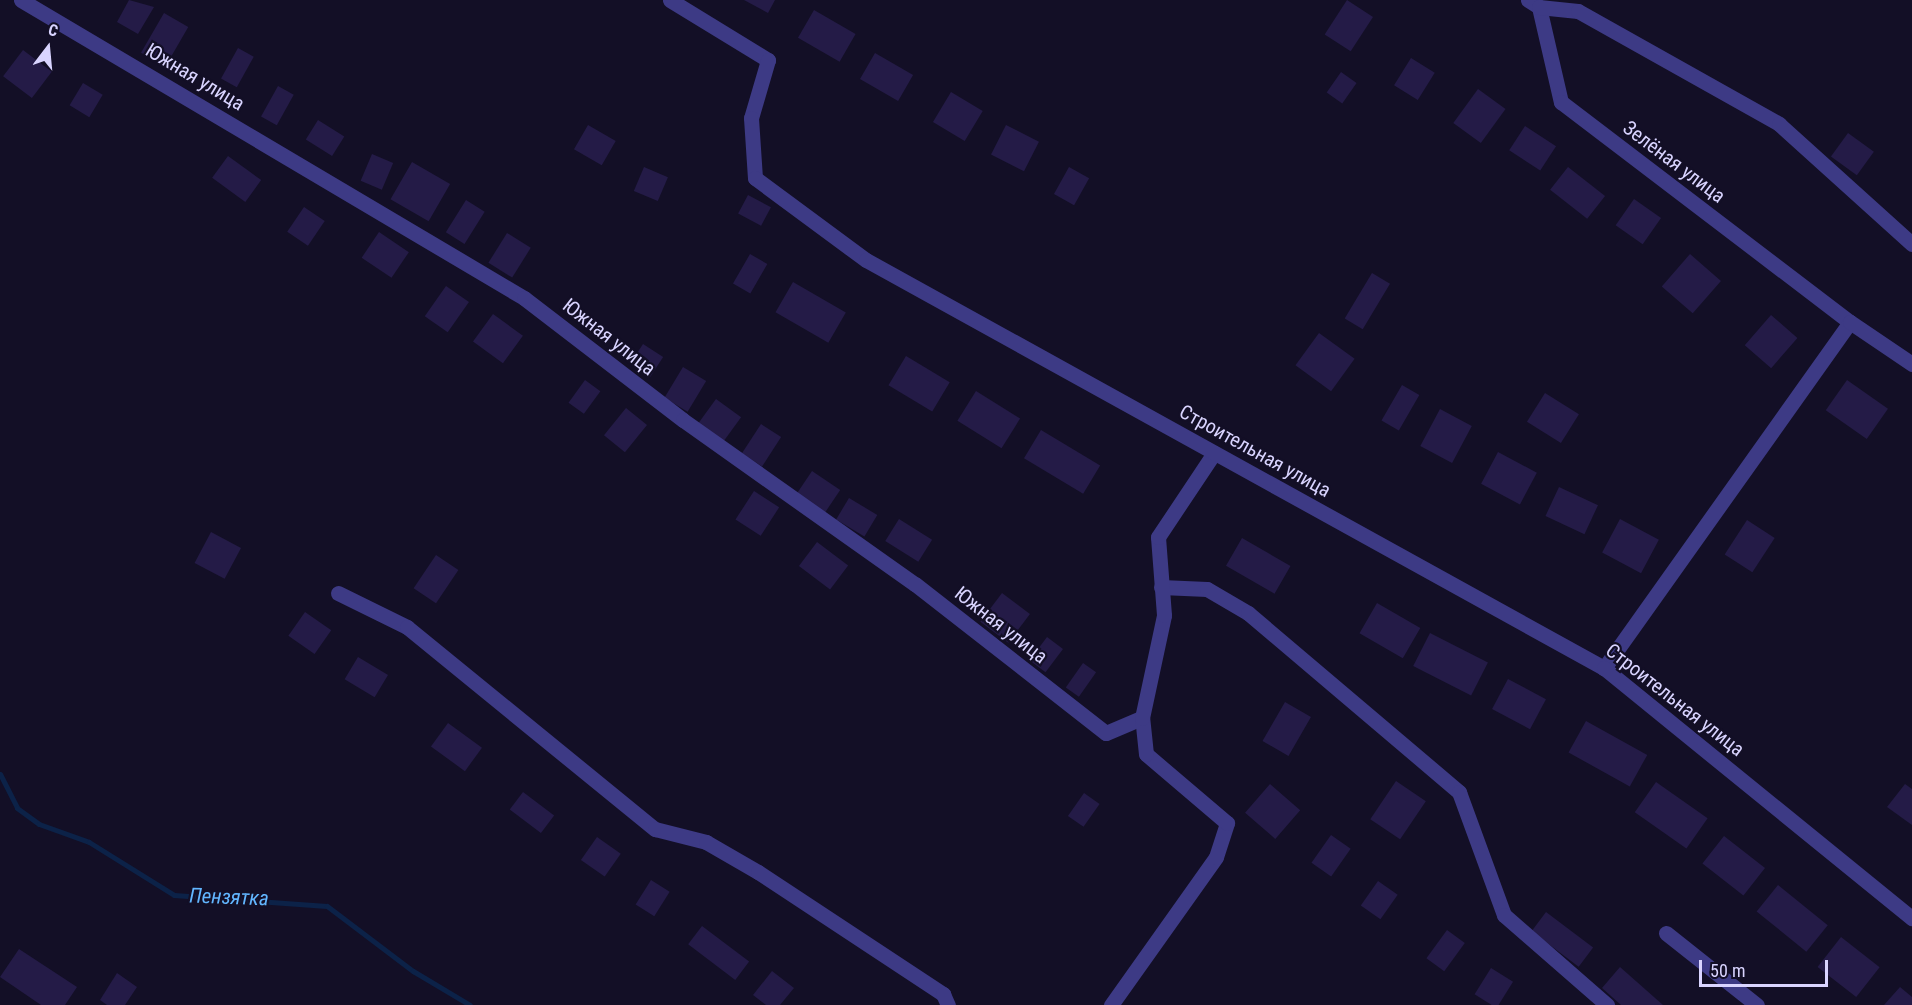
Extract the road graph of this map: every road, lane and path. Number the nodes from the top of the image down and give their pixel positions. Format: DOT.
graph roads {
  1 [pos="21,0"];
  2 [pos="670,0"];
  3 [pos="1534,3"];
  4 [pos="1912,244"];
  5 [pos="1850,322"];
  6 [pos="1912,364"];
  7 [pos="1214,453"];
  8 [pos="1161,587"];
  9 [pos="338,593"];
  10 [pos="1604,668"];
  11 [pos="1142,718"];
  12 [pos="1912,918"];
  13 [pos="1666,933"];
  14 [pos="948,1005"];
  15 [pos="1111,1005"];
  16 [pos="1607,1005"];
  17 [pos="1758,1005"];
  1 -- 11 [label="street, Южная улица"];
  2 -- 7 [label="street, Строительная улица"];
  3 -- 4 [label="street"];
  3 -- 5 [label="street, Зелёная улица"];
  5 -- 6 [label="street, Зелёная улица"];
  5 -- 10 [label="street"];
  7 -- 8 [label="street"];
  7 -- 10 [label="street, Строительная улица"];
  8 -- 11 [label="street"];
  8 -- 16 [label="street"];
  9 -- 14 [label="street"];
  10 -- 12 [label="street, Строительная улица"];
  11 -- 15 [label="street"];
  13 -- 17 [label="street"];
}
